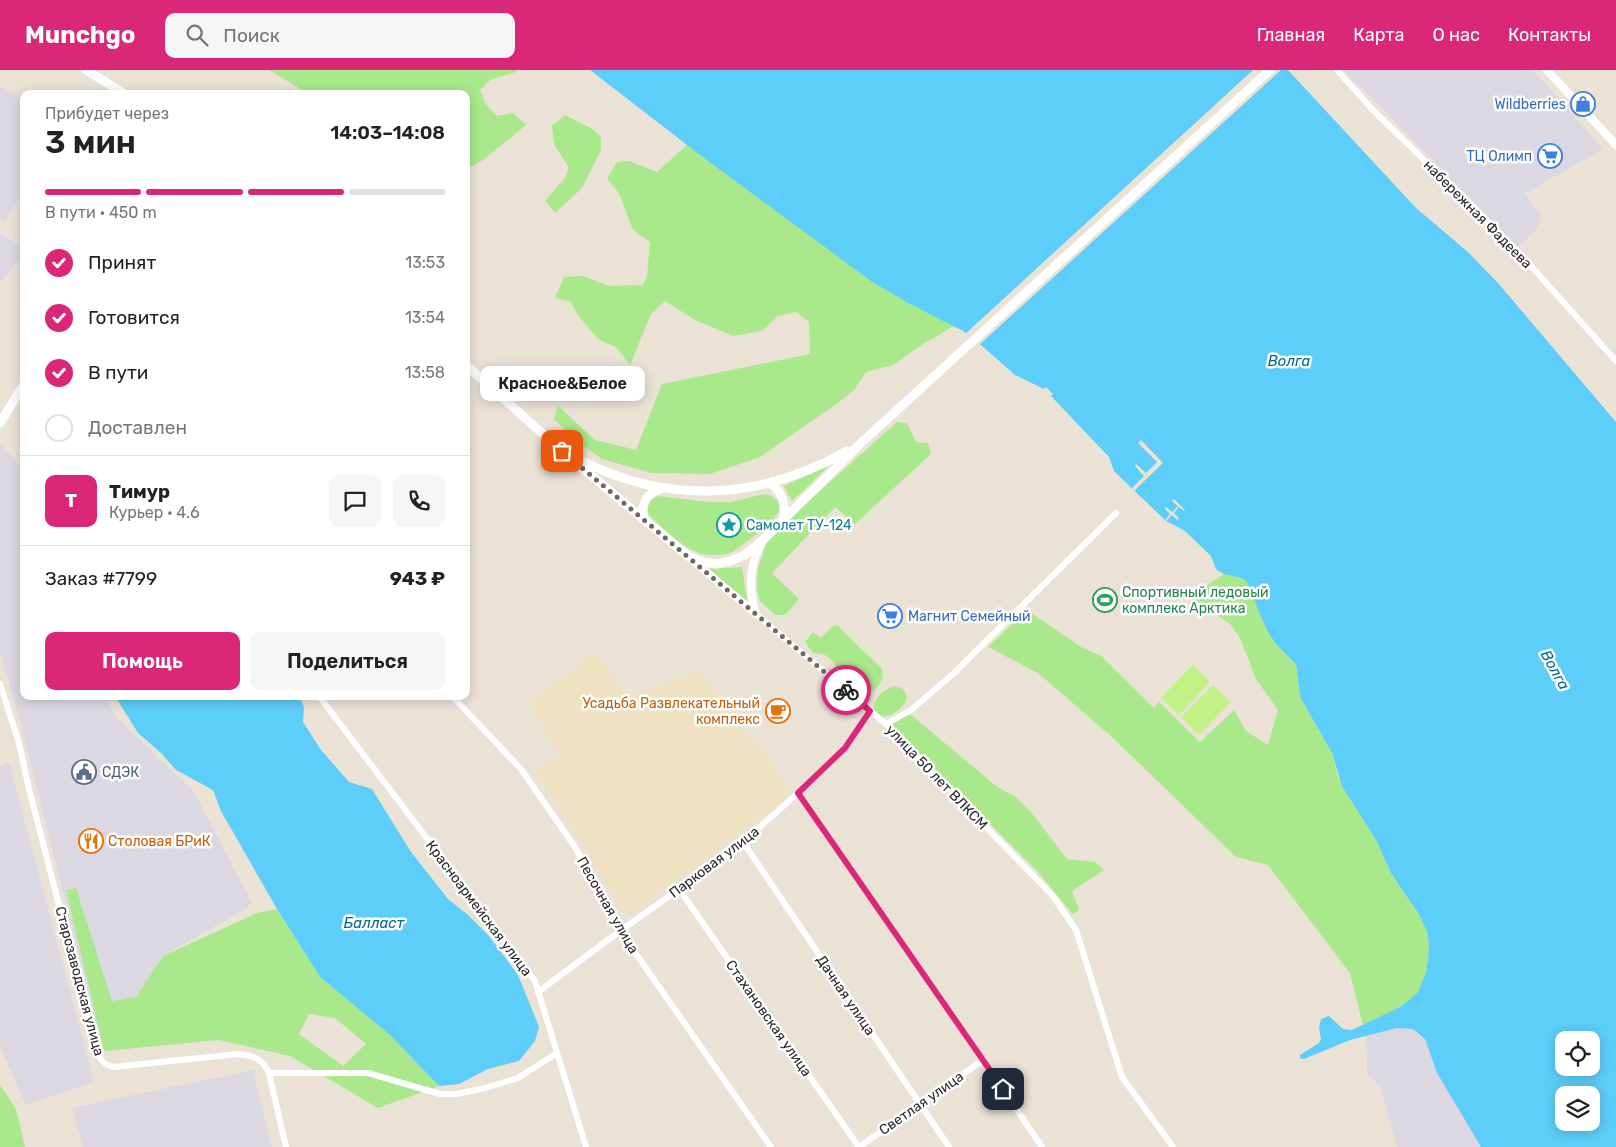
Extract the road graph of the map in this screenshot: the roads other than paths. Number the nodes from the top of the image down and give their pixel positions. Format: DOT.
graph roads {
  1 [pos="86,70"];
  2 [pos="1270,70"];
  3 [pos="1337,70"];
  4 [pos="1547,70"];
  5 [pos="118,90"];
  6 [pos="1616,145"];
  7 [pos="1616,361"];
  8 [pos="470,369"];
  9 [pos="20,390"];
  10 [pos="0,422"];
  11 [pos="862,442"];
  12 [pos="562,451"];
  13 [pos="770,483"];
  14 [pos="663,489"];
  15 [pos="1116,513"];
  16 [pos="782,519"];
  17 [pos="644,520"];
  18 [pos="765,538"];
  19 [pos="688,556"];
  20 [pos="756,614"];
  21 [pos="0,684"];
  22 [pos="322,700"];
  23 [pos="456,700"];
  24 [pos="870,711"];
  25 [pos="886,724"];
  26 [pos="798,793"];
  27 [pos="743,842"];
  28 [pos="680,889"];
  29 [pos="620,931"];
  30 [pos="538,992"];
  31 [pos="557,1054"];
  32 [pos="983,1060"];
  33 [pos="269,1073"];
  34 [pos="920,1105"];
  35 [pos="286,1147"];
  36 [pos="586,1147"];
  37 [pos="771,1147"];
  38 [pos="859,1147"];
  39 [pos="949,1147"];
  40 [pos="1042,1147"];
  41 [pos="1173,1147"];
  1 -- 5 [label="main road"];
  2 -- 11 [label="main road"];
  3 -- 7 [label="street, набережная Фадеева"];
  4 -- 6 [label="street"];
  8 -- 12 [label="main road, улица 50 лет ВЛКСМ"];
  9 -- 10 [label="main road"];
  11 -- 13 [label="main road"];
  11 -- 16 [label="main road"];
  12 -- 14 [label="main road"];
  12 -- 17 [label="main road, улица 50 лет ВЛКСМ"];
  13 -- 14 [label="main road"];
  13 -- 16 [label="main road"];
  14 -- 17 [label="main road"];
  15 -- 25 [label="street"];
  16 -- 18 [label="main road"];
  17 -- 19 [label="main road, улица 50 лет ВЛКСМ"];
  18 -- 19 [label="main road"];
  18 -- 20 [label="street"];
  19 -- 20 [label="street, улица 50 лет ВЛКСМ"];
  20 -- 24 [label="street, улица 50 лет ВЛКСМ"];
  21 -- 33 [label="street, Старозаводская улица"];
  22 -- 30 [label="street, Красноармейская улица"];
  23 -- 29 [label="street, Песочная улица"];
  24 -- 25 [label="street, улица 50 лет ВЛКСМ"];
  24 -- 26 [label="street, Парковая улица"];
  25 -- 41 [label="street, улица 50 лет ВЛКСМ"];
  26 -- 27 [label="street, Парковая улица"];
  26 -- 32 [label="street"];
  27 -- 28 [label="street, Парковая улица"];
  27 -- 34 [label="street, Дачная улица"];
  28 -- 29 [label="street, Парковая улица"];
  28 -- 38 [label="street, Стахановская улица"];
  29 -- 30 [label="street, Парковая улица"];
  29 -- 37 [label="street, Песочная улица"];
  30 -- 31 [label="street, Красноармейская улица"];
  31 -- 33 [label="street"];
  31 -- 36 [label="street, Красноармейская улица"];
  32 -- 34 [label="street, Светлая улица"];
  32 -- 40 [label="street"];
  33 -- 35 [label="street"];
  34 -- 38 [label="street, Светлая улица"];
  34 -- 39 [label="street, Дачная улица"];
}
